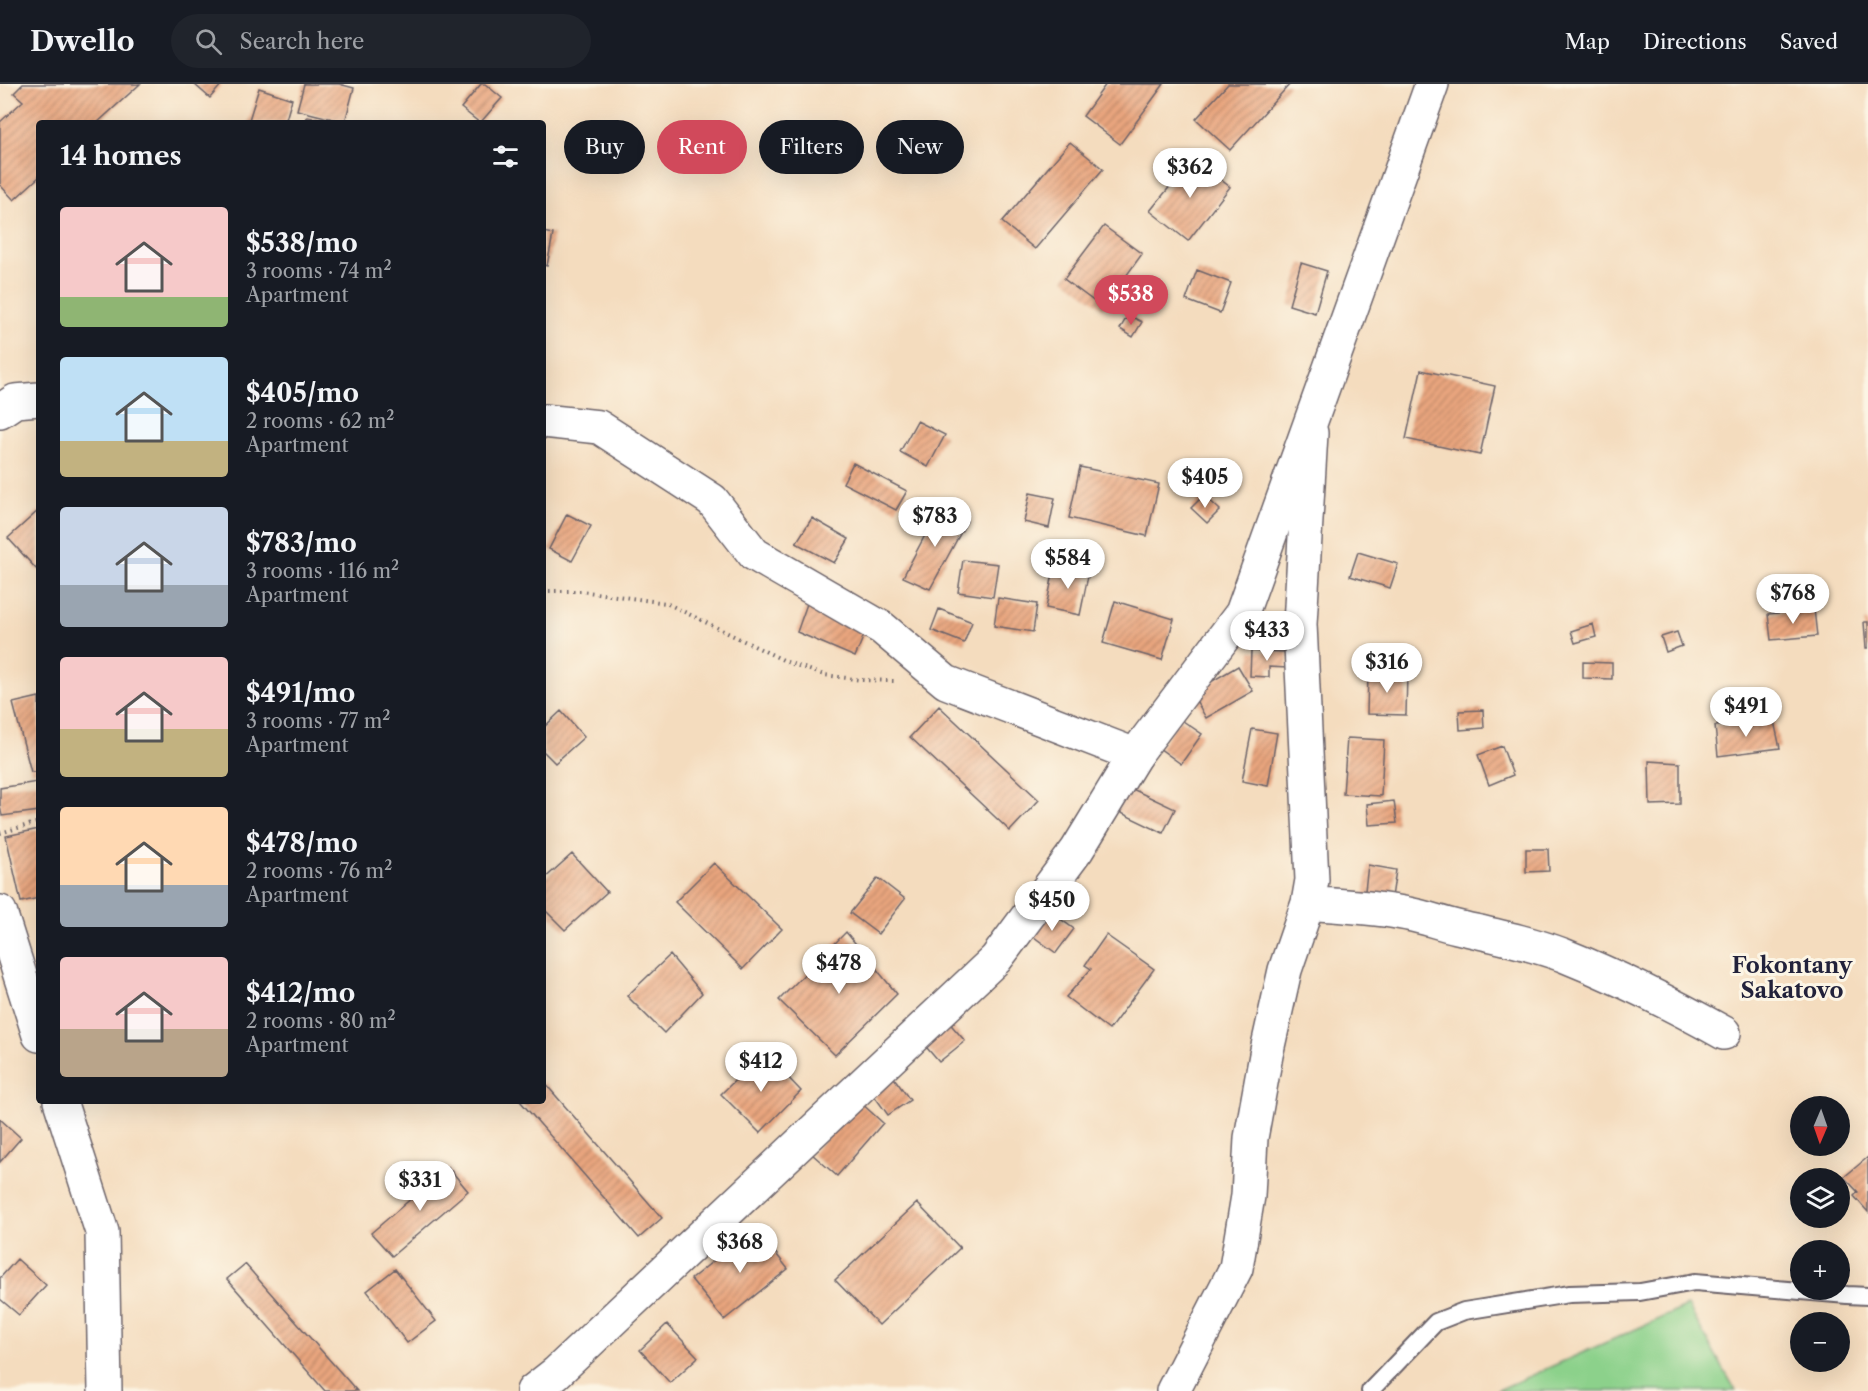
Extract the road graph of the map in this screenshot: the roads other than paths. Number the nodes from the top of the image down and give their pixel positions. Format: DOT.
graph roads {
  1 [pos="1432,84"];
  2 [pos="36,399"];
  3 [pos="0,411"];
  4 [pos="1311,420"];
  5 [pos="546,421"];
  6 [pos="1135,755"];
  7 [pos="1308,903"];
  8 [pos="0,912"];
  9 [pos="36,1026"];
  10 [pos="1724,1033"];
  11 [pos="61,1104"];
  12 [pos="1868,1296"];
  13 [pos="105,1391"];
  14 [pos="533,1391"];
  15 [pos="1173,1391"];
  16 [pos="1370,1391"];
  1 -- 4 [label="street"];
  2 -- 3 [label="street"];
  4 -- 6 [label="street"];
  4 -- 7 [label="street"];
  5 -- 6 [label="street"];
  6 -- 14 [label="street"];
  7 -- 10 [label="street"];
  7 -- 15 [label="street"];
  8 -- 9 [label="street"];
  11 -- 13 [label="street"];
  12 -- 16 [label="lane"];
}
